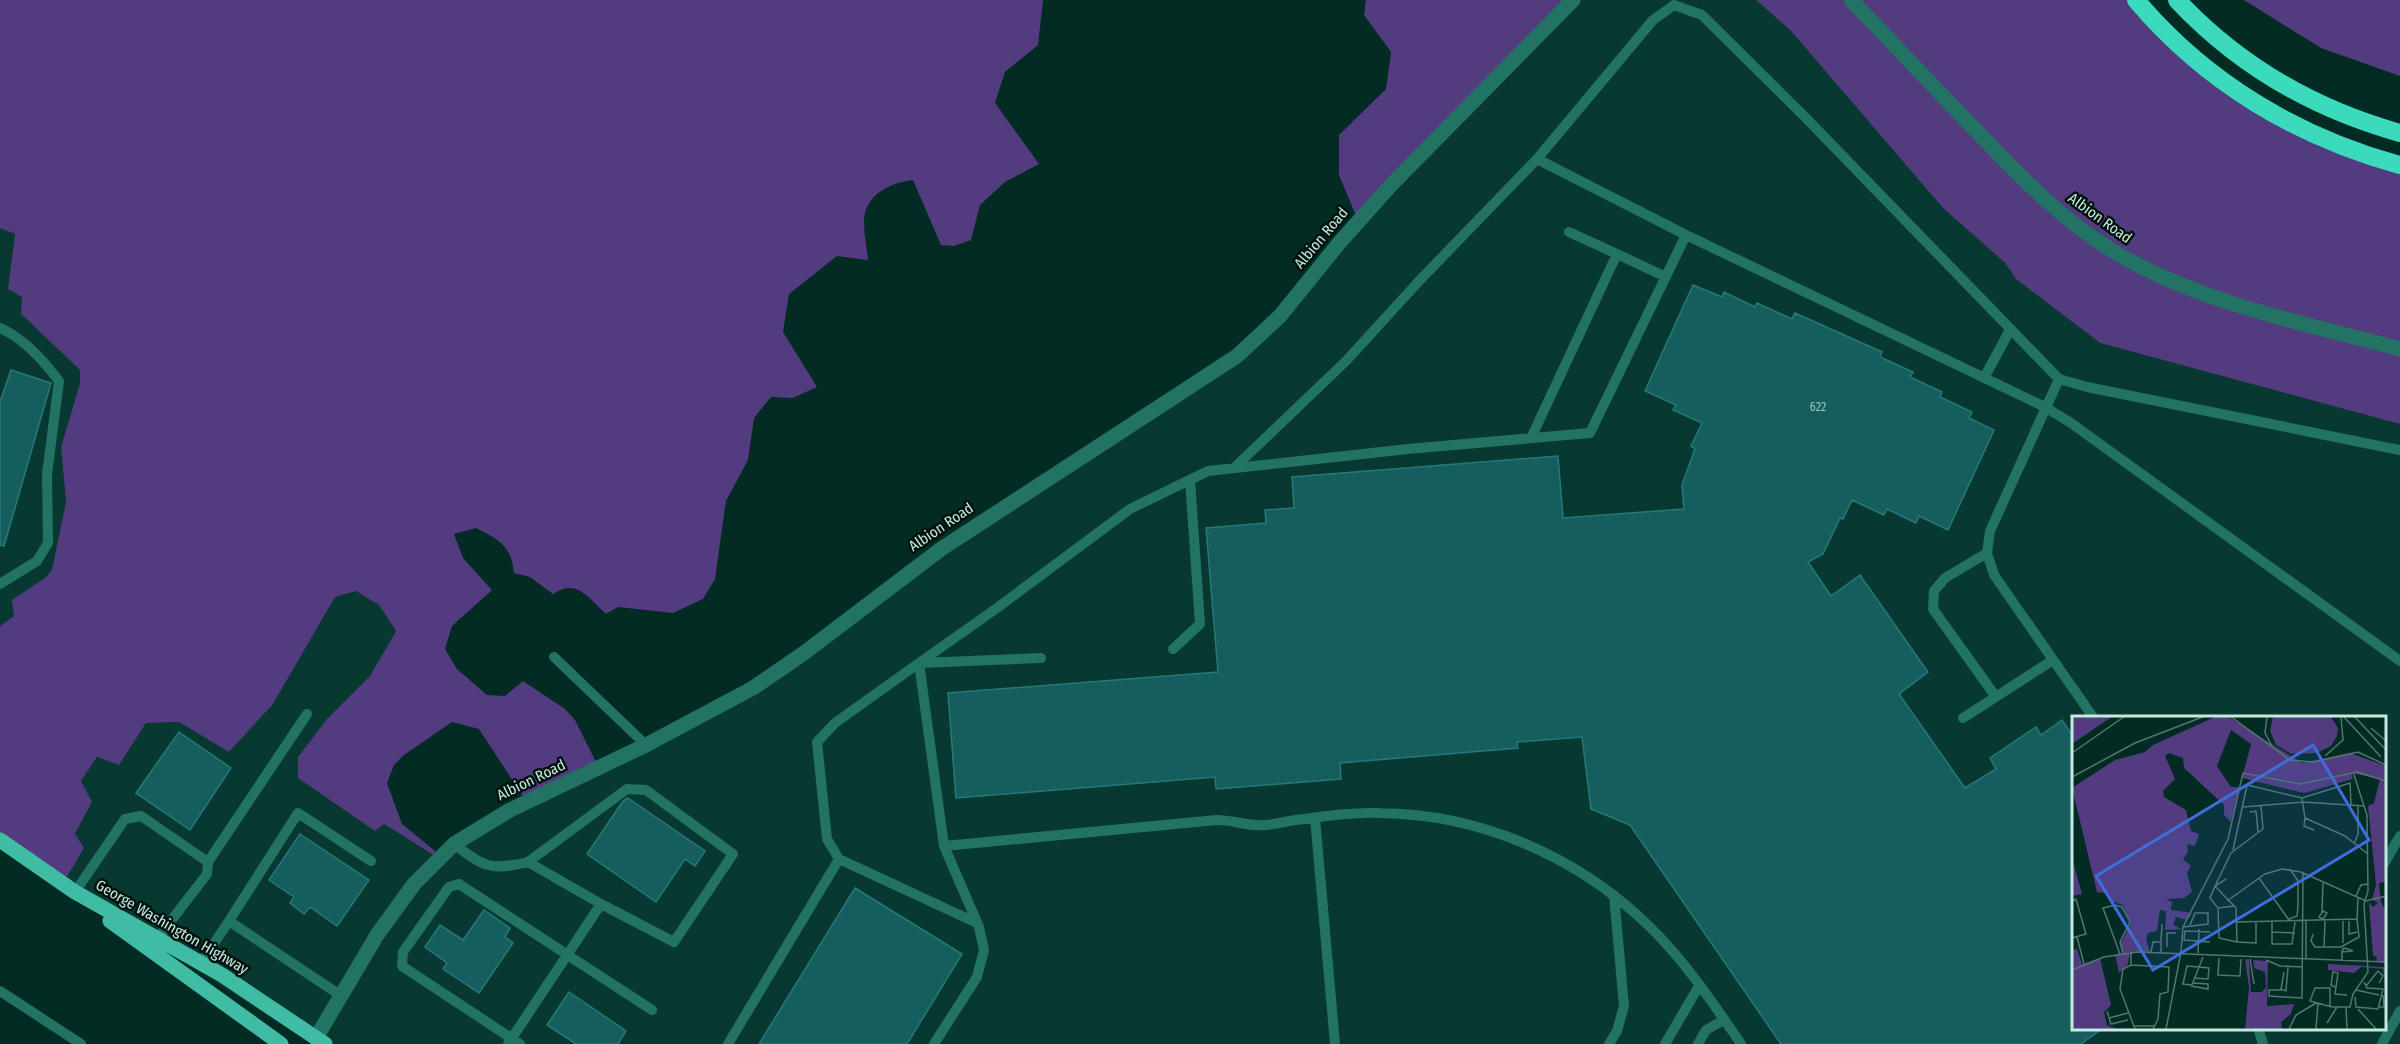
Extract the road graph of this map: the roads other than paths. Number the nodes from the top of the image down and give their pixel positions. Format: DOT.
graph roads {
  1 [pos="1573,0"];
  2 [pos="1851,0"];
  3 [pos="2136,0"];
  4 [pos="2177,0"];
  5 [pos="2400,133"];
  6 [pos="1537,159"];
  7 [pos="2400,165"];
  8 [pos="1569,232"];
  9 [pos="1686,235"];
  10 [pos="1617,254"];
  11 [pos="1666,277"];
  12 [pos="0,328"];
  13 [pos="2010,330"];
  14 [pos="2400,349"];
  15 [pos="1984,378"];
  16 [pos="2059,379"];
  17 [pos="2045,407"];
  18 [pos="1531,438"];
  19 [pos="2400,450"];
  20 [pos="1234,468"];
  21 [pos="1190,480"];
  22 [pos="1987,553"];
  23 [pos="0,584"];
  24 [pos="1173,649"];
  25 [pos="554,657"];
  26 [pos="1041,658"];
  27 [pos="2053,660"];
  28 [pos="2400,661"];
  29 [pos="919,663"];
  30 [pos="1996,697"];
  31 [pos="307,714"];
  32 [pos="2092,716"];
  33 [pos="1964,718"];
  34 [pos="646,745"];
  35 [pos="1315,818"];
  36 [pos="2400,836"];
  37 [pos="1,840"];
  38 [pos="454,844"];
  39 [pos="944,846"];
  40 [pos="839,859"];
  41 [pos="371,861"];
  42 [pos="207,862"];
  43 [pos="528,862"];
  44 [pos="2385,862"];
  45 [pos="75,892"];
  46 [pos="1614,895"];
  47 [pos="601,904"];
  48 [pos="229,921"];
  49 [pos="977,923"];
  50 [pos="157,939"];
  51 [pos="568,955"];
  52 [pos="201,963"];
  53 [pos="1699,986"];
  54 [pos="0,991"];
  55 [pos="340,996"];
  56 [pos="652,1010"];
  57 [pos="2400,1011"];
  58 [pos="1724,1020"];
  59 [pos="317,1042"];
  60 [pos="513,1042"];
  61 [pos="81,1044"];
  62 [pos="281,1044"];
  63 [pos="728,1044"];
  64 [pos="934,1044"];
  65 [pos="1335,1044"];
  66 [pos="1609,1044"];
  67 [pos="1665,1044"];
  68 [pos="1698,1044"];
  69 [pos="1741,1044"];
  70 [pos="2382,1044"];
  1 -- 34 [label="street, Albion Road"];
  2 -- 14 [label="street, Albion Road"];
  3 -- 7 [label="highway"];
  4 -- 5 [label="highway"];
  6 -- 9 [label="lane"];
  6 -- 13 [label="lane"];
  6 -- 20 [label="lane"];
  8 -- 10 [label="lane"];
  9 -- 11 [label="lane"];
  9 -- 15 [label="lane"];
  10 -- 11 [label="lane"];
  10 -- 18 [label="lane"];
  11 -- 18 [label="lane"];
  12 -- 23 [label="lane"];
  13 -- 15 [label="lane"];
  13 -- 16 [label="lane"];
  15 -- 17 [label="lane"];
  16 -- 17 [label="lane"];
  16 -- 19 [label="lane"];
  17 -- 22 [label="lane"];
  17 -- 28 [label="lane"];
  18 -- 20 [label="lane"];
  20 -- 21 [label="lane"];
  21 -- 24 [label="lane"];
  21 -- 29 [label="lane"];
  22 -- 27 [label="lane"];
  22 -- 30 [label="lane"];
  25 -- 34 [label="lane"];
  26 -- 29 [label="lane"];
  27 -- 30 [label="lane"];
  27 -- 32 [label="lane"];
  29 -- 39 [label="lane"];
  29 -- 40 [label="lane"];
  30 -- 33 [label="lane"];
  31 -- 42 [label="lane"];
  34 -- 38 [label="street, Albion Road"];
  35 -- 39 [label="lane"];
  35 -- 46 [label="lane"];
  35 -- 65 [label="lane"];
  36 -- 44 [label="lane"];
  37 -- 45 [label="main road, George Washington Highway"];
  37 -- 62 [label="main road, George Washington Highway"];
  38 -- 43 [label="lane"];
  38 -- 55 [label="street, Albion Road"];
  39 -- 49 [label="lane"];
  40 -- 49 [label="lane"];
  40 -- 63 [label="lane"];
  41 -- 48 [label="lane"];
  42 -- 45 [label="lane"];
  42 -- 50 [label="lane"];
  43 -- 47 [label="lane"];
  43 -- 47 [label="lane"];
  45 -- 50 [label="main road, George Washington Highway"];
  46 -- 53 [label="lane"];
  46 -- 66 [label="lane"];
  47 -- 51 [label="lane"];
  48 -- 52 [label="lane"];
  48 -- 55 [label="lane"];
  49 -- 64 [label="lane"];
  50 -- 52 [label="main road, George Washington Highway"];
  51 -- 56 [label="lane"];
  51 -- 60 [label="lane"];
  51 -- 60 [label="lane"];
  52 -- 59 [label="main road, George Washington Highway"];
  53 -- 58 [label="lane"];
  53 -- 67 [label="lane"];
  54 -- 61 [label="lane"];
  55 -- 59 [label="street, Albion Road"];
  57 -- 70 [label="lane"];
  58 -- 68 [label="lane"];
  58 -- 69 [label="lane"];
}
